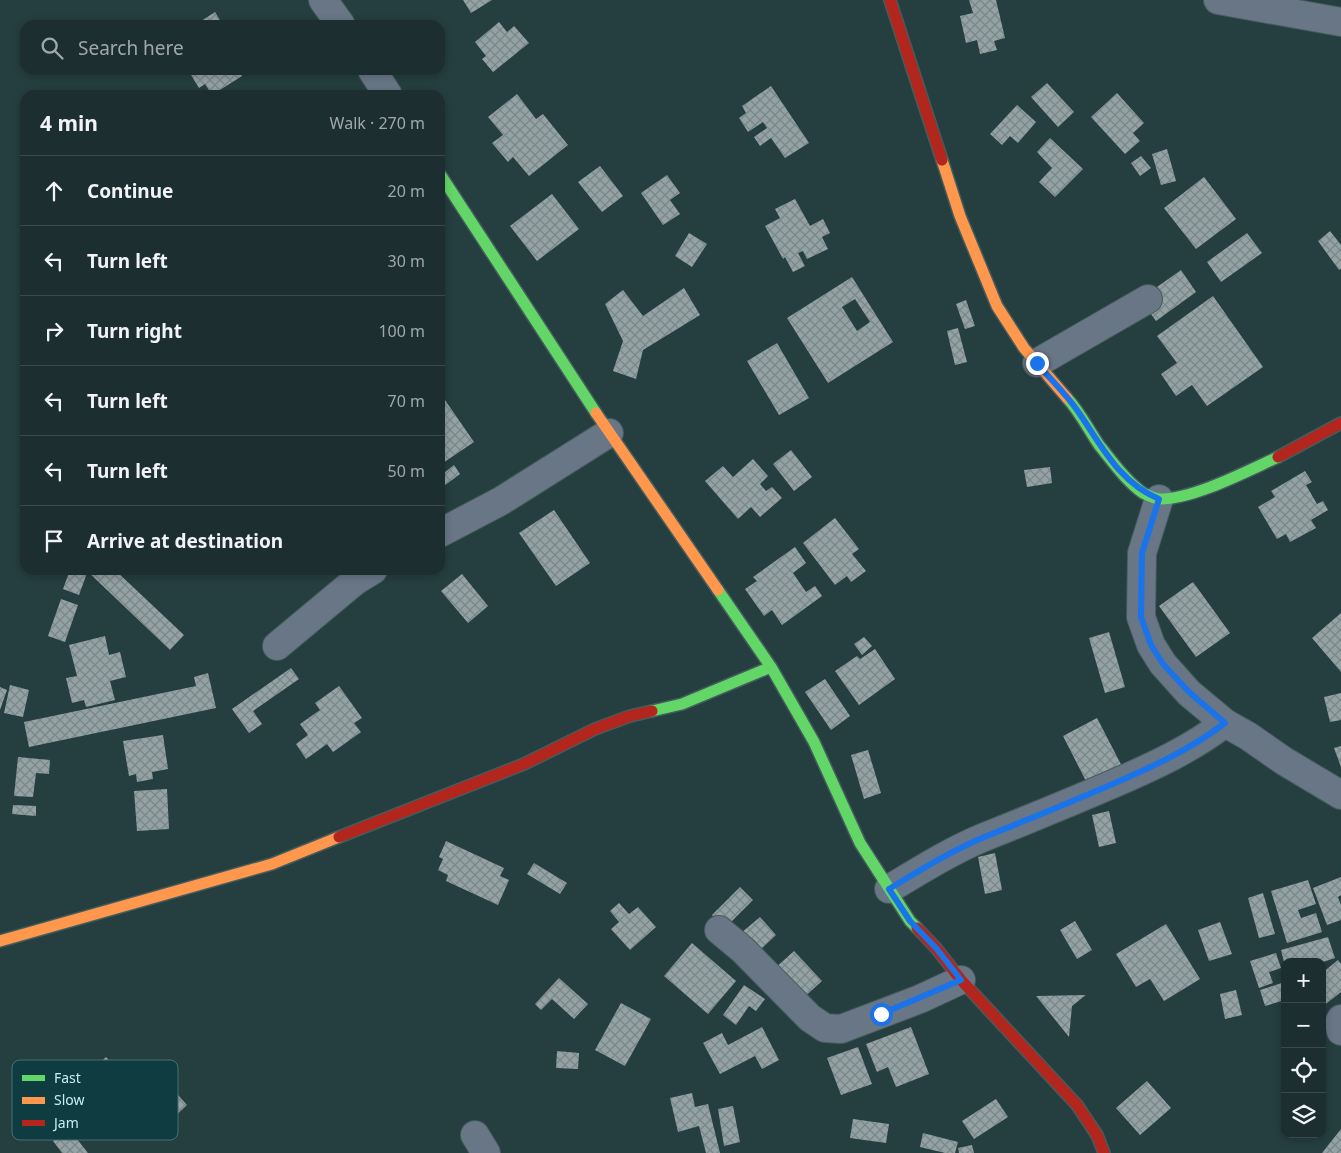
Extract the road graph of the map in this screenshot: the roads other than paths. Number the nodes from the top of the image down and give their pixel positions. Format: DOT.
graph roads {
  1 [pos="322,0"];
  2 [pos="890,0"];
  3 [pos="1218,0"];
  4 [pos="337,20"];
  5 [pos="1341,22"];
  6 [pos="375,75"];
  7 [pos="385,90"];
  8 [pos="445,182"];
  9 [pos="1148,300"];
  10 [pos="1037,363"];
  11 [pos="1341,423"];
  12 [pos="609,433"];
  13 [pos="1159,499"];
  14 [pos="445,530"];
  15 [pos="365,575"];
  16 [pos="277,646"];
  17 [pos="771,667"];
  18 [pos="1225,723"];
  19 [pos="1341,795"];
  20 [pos="889,889"];
  21 [pos="719,930"];
  22 [pos="0,941"];
  23 [pos="961,980"];
  24 [pos="1341,1019"];
  25 [pos="1341,1031"];
  26 [pos="1104,1153"];
  1 -- 4 [label="street"];
  2 -- 10 [label="street"];
  3 -- 5 [label="street"];
  6 -- 7 [label="street"];
  8 -- 12 [label="street"];
  9 -- 10 [label="street"];
  10 -- 13 [label="street"];
  11 -- 13 [label="street"];
  12 -- 14 [label="street"];
  12 -- 17 [label="street"];
  13 -- 18 [label="street"];
  15 -- 16 [label="street"];
  17 -- 20 [label="street"];
  17 -- 22 [label="street"];
  18 -- 19 [label="street"];
  18 -- 20 [label="street"];
  20 -- 23 [label="street"];
  21 -- 23 [label="street"];
  23 -- 26 [label="street"];
  24 -- 25 [label="street"];
}
